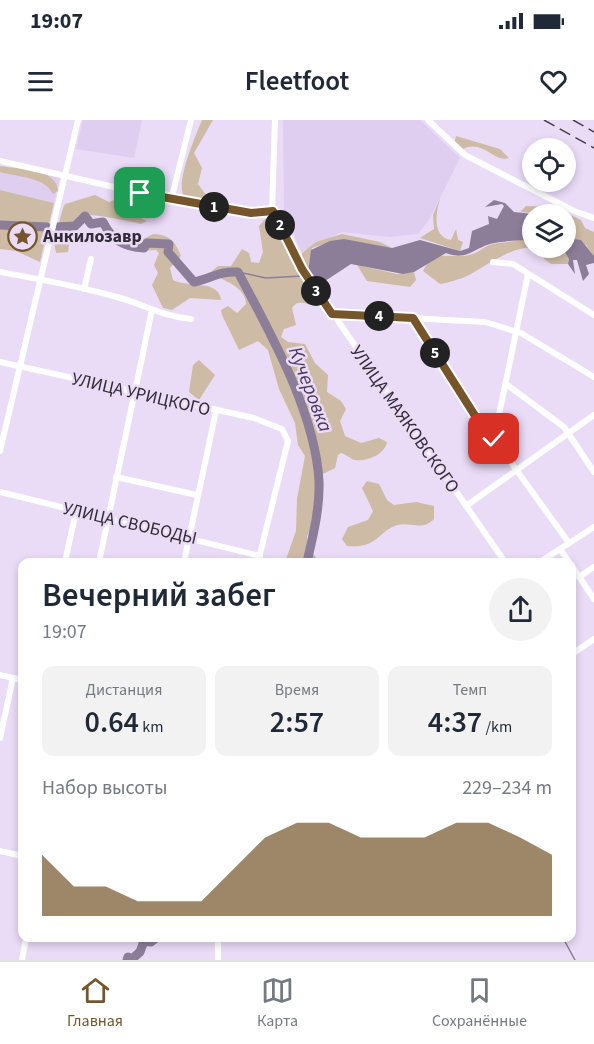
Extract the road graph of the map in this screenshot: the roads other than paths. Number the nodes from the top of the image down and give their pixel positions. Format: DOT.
graph roads {
  1 [pos="78,120"];
  2 [pos="191,120"];
  3 [pos="275,120"];
  4 [pos="428,120"];
  5 [pos="0,161"];
  6 [pos="64,175"];
  7 [pos="171,200"];
  8 [pos="273,211"];
  9 [pos="594,218"];
  10 [pos="91,259"];
  11 [pos="493,262"];
  12 [pos="0,272"];
  13 [pos="528,274"];
  14 [pos="40,279"];
  15 [pos="84,289"];
  16 [pos="152,310"];
  17 [pos="332,314"];
  18 [pos="594,315"];
  19 [pos="413,318"];
  20 [pos="191,319"];
  21 [pos="516,331"];
  22 [pos="0,362"];
  23 [pos="21,367"];
  24 [pos="594,376"];
  25 [pos="506,384"];
  26 [pos="135,392"];
  27 [pos="216,411"];
  28 [pos="594,416"];
  29 [pos="568,434"];
  30 [pos="494,439"];
  31 [pos="0,450"];
  32 [pos="517,470"];
  33 [pos="594,472"];
  34 [pos="116,477"];
  35 [pos="0,492"];
  36 [pos="197,495"];
  37 [pos="466,506"];
  38 [pos="75,511"];
  39 [pos="108,519"];
  40 [pos="594,527"];
  41 [pos="189,537"];
  42 [pos="569,543"];
  43 [pos="560,549"];
  44 [pos="66,558"];
  45 [pos="100,558"];
  46 [pos="185,558"];
  47 [pos="256,558"];
  48 [pos="259,558"];
  49 [pos="502,558"];
  50 [pos="546,558"];
  51 [pos="566,558"];
  52 [pos="594,567"];
  53 [pos="576,573"];
  54 [pos="579,577"];
  55 [pos="594,599"];
  56 [pos="594,639"];
  57 [pos="576,651"];
  58 [pos="0,675"];
  59 [pos="13,678"];
  60 [pos="18,679"];
  61 [pos="0,738"];
  62 [pos="0,851"];
  63 [pos="18,855"];
  64 [pos="25,942"];
  65 [pos="218,942"];
  66 [pos="22,960"];
  67 [pos="218,960"];
  1 -- 6 [label="street"];
  2 -- 7 [label="street"];
  3 -- 8 [label="street"];
  4 -- 9 [label="street"];
  5 -- 6 [label="street"];
  6 -- 7 [label="street"];
  6 -- 14 [label="street"];
  7 -- 8 [label="street"];
  8 -- 17 [label="street, УЛИЦА МАЯКОВСКОГО"];
  10 -- 15 [label="street"];
  11 -- 13 [label="street"];
  12 -- 14 [label="street"];
  13 -- 18 [label="street"];
  13 -- 21 [label="street"];
  14 -- 15 [label="street"];
  14 -- 23 [label="street"];
  15 -- 16 [label="street"];
  16 -- 20 [label="street"];
  16 -- 26 [label="street"];
  17 -- 19 [label="street"];
  17 -- 37 [label="street, УЛИЦА МАЯКОВСКОГО"];
  19 -- 21 [label="street"];
  19 -- 30 [label="street"];
  21 -- 24 [label="street"];
  21 -- 25 [label="street"];
  22 -- 23 [label="street, УЛИЦА УРИЦКОГО"];
  23 -- 26 [label="street, УЛИЦА УРИЦКОГО"];
  23 -- 31 [label="street"];
  25 -- 29 [label="street"];
  25 -- 30 [label="street"];
  26 -- 27 [label="street, УЛИЦА УРИЦКОГО"];
  26 -- 34 [label="street"];
  27 -- 36 [label="street"];
  27 -- 48 [label="street, УЛИЦА УРИЦКОГО"];
  28 -- 29 [label="street"];
  29 -- 32 [label="street"];
  29 -- 33 [label="street"];
  30 -- 32 [label="street"];
  32 -- 37 [label="street"];
  32 -- 42 [label="street"];
  34 -- 36 [label="street"];
  34 -- 39 [label="street"];
  35 -- 38 [label="street, УЛИЦА СВОБОДЫ"];
  36 -- 41 [label="street"];
  37 -- 49 [label="street, УЛИЦА МАЯКОВСКОГО"];
  38 -- 39 [label="street, УЛИЦА СВОБОДЫ"];
  38 -- 44 [label="street"];
  39 -- 41 [label="street, УЛИЦА СВОБОДЫ"];
  39 -- 45 [label="street"];
  40 -- 42 [label="street"];
  41 -- 46 [label="street"];
  41 -- 47 [label="street, УЛИЦА СВОБОДЫ"];
  42 -- 43 [label="street"];
  43 -- 50 [label="street"];
  43 -- 51 [label="street"];
  52 -- 54 [label="street"];
  53 -- 54 [label="street"];
  54 -- 55 [label="street"];
  56 -- 57 [label="street"];
  58 -- 59 [label="street"];
  59 -- 60 [label="street"];
  59 -- 61 [label="street"];
  62 -- 63 [label="street"];
  64 -- 66 [label="street"];
  65 -- 67 [label="street"];
}
